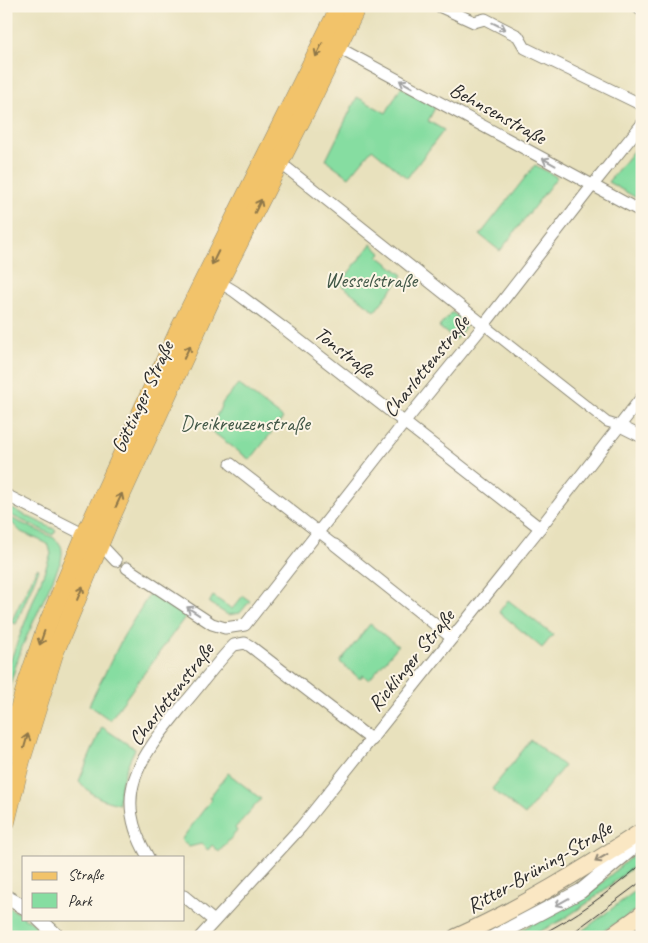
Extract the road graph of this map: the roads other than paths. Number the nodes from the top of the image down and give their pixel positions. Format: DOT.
graph roads {
  1 [pos="340,6"];
  2 [pos="357,6"];
  3 [pos="439,6"];
  4 [pos="636,6"];
  5 [pos="642,11"];
  6 [pos="337,47"];
  7 [pos="642,105"];
  8 [pos="642,124"];
  9 [pos="278,166"];
  10 [pos="592,186"];
  11 [pos="642,212"];
  12 [pos="219,282"];
  13 [pos="484,325"];
  14 [pos="642,397"];
  15 [pos="404,423"];
  16 [pos="620,426"];
  17 [pos="642,437"];
  18 [pos="231,464"];
  19 [pos="6,495"];
  20 [pos="540,528"];
  21 [pos="318,532"];
  22 [pos="92,540"];
  23 [pos="335,545"];
  24 [pos="116,561"];
  25 [pos="128,568"];
  26 [pos="452,638"];
  27 [pos="372,740"];
  28 [pos="6,751"];
  29 [pos="6,822"];
  30 [pos="642,831"];
  31 [pos="642,840"];
  32 [pos="147,856"];
  33 [pos="6,897"];
  34 [pos="185,897"];
  35 [pos="22,906"];
  36 [pos="642,914"];
  37 [pos="40,920"];
  38 [pos="214,922"];
  39 [pos="58,937"];
  40 [pos="200,937"];
  41 [pos="456,937"];
  42 [pos="494,937"];
  43 [pos="610,937"];
  1 -- 22 [label="main road, Göttinger Straße, one-way"];
  2 -- 6 [label="main road, Göttinger Straße"];
  3 -- 7 [label="street, one-way"];
  4 -- 5 [label="street"];
  6 -- 9 [label="main road, Göttinger Straße"];
  10 -- 6 [label="street, Behnsenstraße, one-way"];
  8 -- 10 [label="street, Charlottenstraße"];
  12 -- 9 [label="main road, Göttinger Straße, one-way"];
  9 -- 13 [label="street"];
  10 -- 11 [label="street, Behnsenstraße"];
  10 -- 13 [label="street, Charlottenstraße"];
  12 -- 15 [label="street, Tonstraße"];
  22 -- 12 [label="main road, Göttinger Straße, one-way"];
  13 -- 15 [label="street, Charlottenstraße"];
  13 -- 16 [label="street"];
  14 -- 16 [label="street, Ricklinger Straße"];
  15 -- 20 [label="street, Tonstraße"];
  15 -- 21 [label="street, Charlottenstraße"];
  16 -- 17 [label="street"];
  16 -- 20 [label="street, Ricklinger Straße"];
  18 -- 21 [label="street"];
  19 -- 22 [label="street"];
  20 -- 26 [label="street, Ricklinger Straße"];
  21 -- 23 [label="street"];
  21 -- 25 [label="street, Charlottenstraße, one-way"];
  22 -- 24 [label="street"];
  22 -- 28 [label="main road, Göttinger Straße, one-way"];
  29 -- 22 [label="main road, Göttinger Straße, one-way"];
  23 -- 26 [label="street"];
  26 -- 27 [label="street, Ricklinger Straße"];
  27 -- 32 [label="street, Charlottenstraße"];
  27 -- 38 [label="street, Ricklinger Straße"];
  30 -- 41 [label="main road, Ritter-Brüning-Straße, one-way"];
  31 -- 42 [label="street, Ritter-Brüning-Straße, one-way"];
  33 -- 35 [label="street"];
  34 -- 38 [label="street"];
  36 -- 43 [label="main road"];
  37 -- 39 [label="street"];
  38 -- 40 [label="street, Ricklinger Straße"];
}
